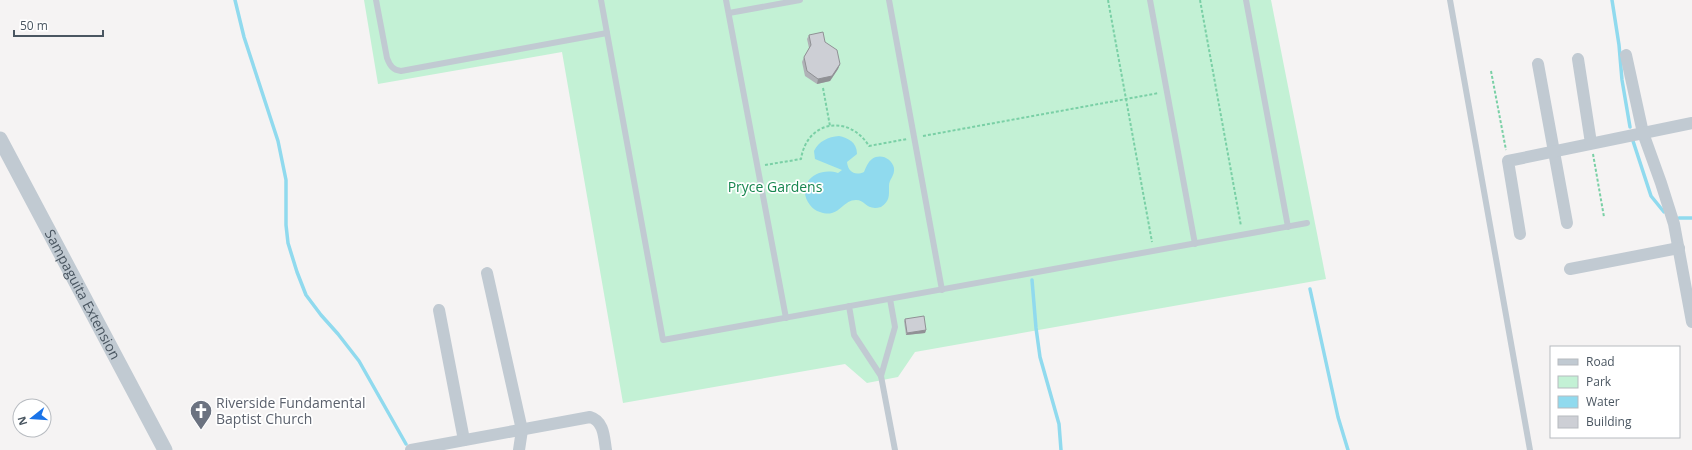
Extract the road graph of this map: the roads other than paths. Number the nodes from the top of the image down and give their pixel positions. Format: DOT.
graph roads {
  1 [pos="376,0"];
  2 [pos="601,0"];
  3 [pos="726,0"];
  4 [pos="800,0"];
  5 [pos="889,0"];
  6 [pos="1150,0"];
  7 [pos="1246,0"];
  8 [pos="1450,0"];
  9 [pos="729,13"];
  10 [pos="607,33"];
  11 [pos="1626,55"];
  12 [pos="1578,59"];
  13 [pos="1538,64"];
  14 [pos="1692,123"];
  15 [pos="1643,133"];
  16 [pos="0,139"];
  17 [pos="1591,143"];
  18 [pos="1553,151"];
  19 [pos="1568,222"];
  20 [pos="1307,223"];
  21 [pos="1288,227"];
  22 [pos="1520,234"];
  23 [pos="1195,244"];
  24 [pos="1679,248"];
  25 [pos="1570,268"];
  26 [pos="487,273"];
  27 [pos="942,290"];
  28 [pos="890,299"];
  29 [pos="849,306"];
  30 [pos="439,310"];
  31 [pos="786,318"];
  32 [pos="1692,322"];
  33 [pos="881,376"];
  34 [pos="522,430"];
  35 [pos="464,440"];
  36 [pos="448,447"];
  37 [pos="165,450"];
  38 [pos="412,450"];
  39 [pos="519,450"];
  40 [pos="606,450"];
  41 [pos="895,450"];
  42 [pos="1530,450"];
  1 -- 10 [label="lane"];
  2 -- 10 [label="lane"];
  3 -- 9 [label="lane"];
  4 -- 9 [label="lane"];
  5 -- 27 [label="lane"];
  6 -- 23 [label="lane"];
  7 -- 21 [label="lane"];
  8 -- 42 [label="lane"];
  9 -- 31 [label="lane"];
  10 -- 31 [label="lane"];
  11 -- 15 [label="street"];
  12 -- 17 [label="street"];
  13 -- 18 [label="street"];
  14 -- 15 [label="street"];
  15 -- 17 [label="street"];
  15 -- 24 [label="street"];
  16 -- 37 [label="street, Sampaguita Extension"];
  17 -- 18 [label="street"];
  18 -- 19 [label="street"];
  18 -- 22 [label="street"];
  20 -- 21 [label="lane"];
  21 -- 23 [label="lane"];
  23 -- 27 [label="lane"];
  24 -- 25 [label="street"];
  24 -- 32 [label="street"];
  26 -- 34 [label="street"];
  27 -- 28 [label="lane"];
  28 -- 29 [label="lane"];
  28 -- 33 [label="lane"];
  29 -- 31 [label="lane"];
  29 -- 33 [label="lane"];
  30 -- 35 [label="street"];
  33 -- 41 [label="lane"];
  34 -- 35 [label="street"];
  34 -- 39 [label="street"];
  34 -- 40 [label="street"];
  35 -- 36 [label="street"];
  36 -- 38 [label="street"];
}
